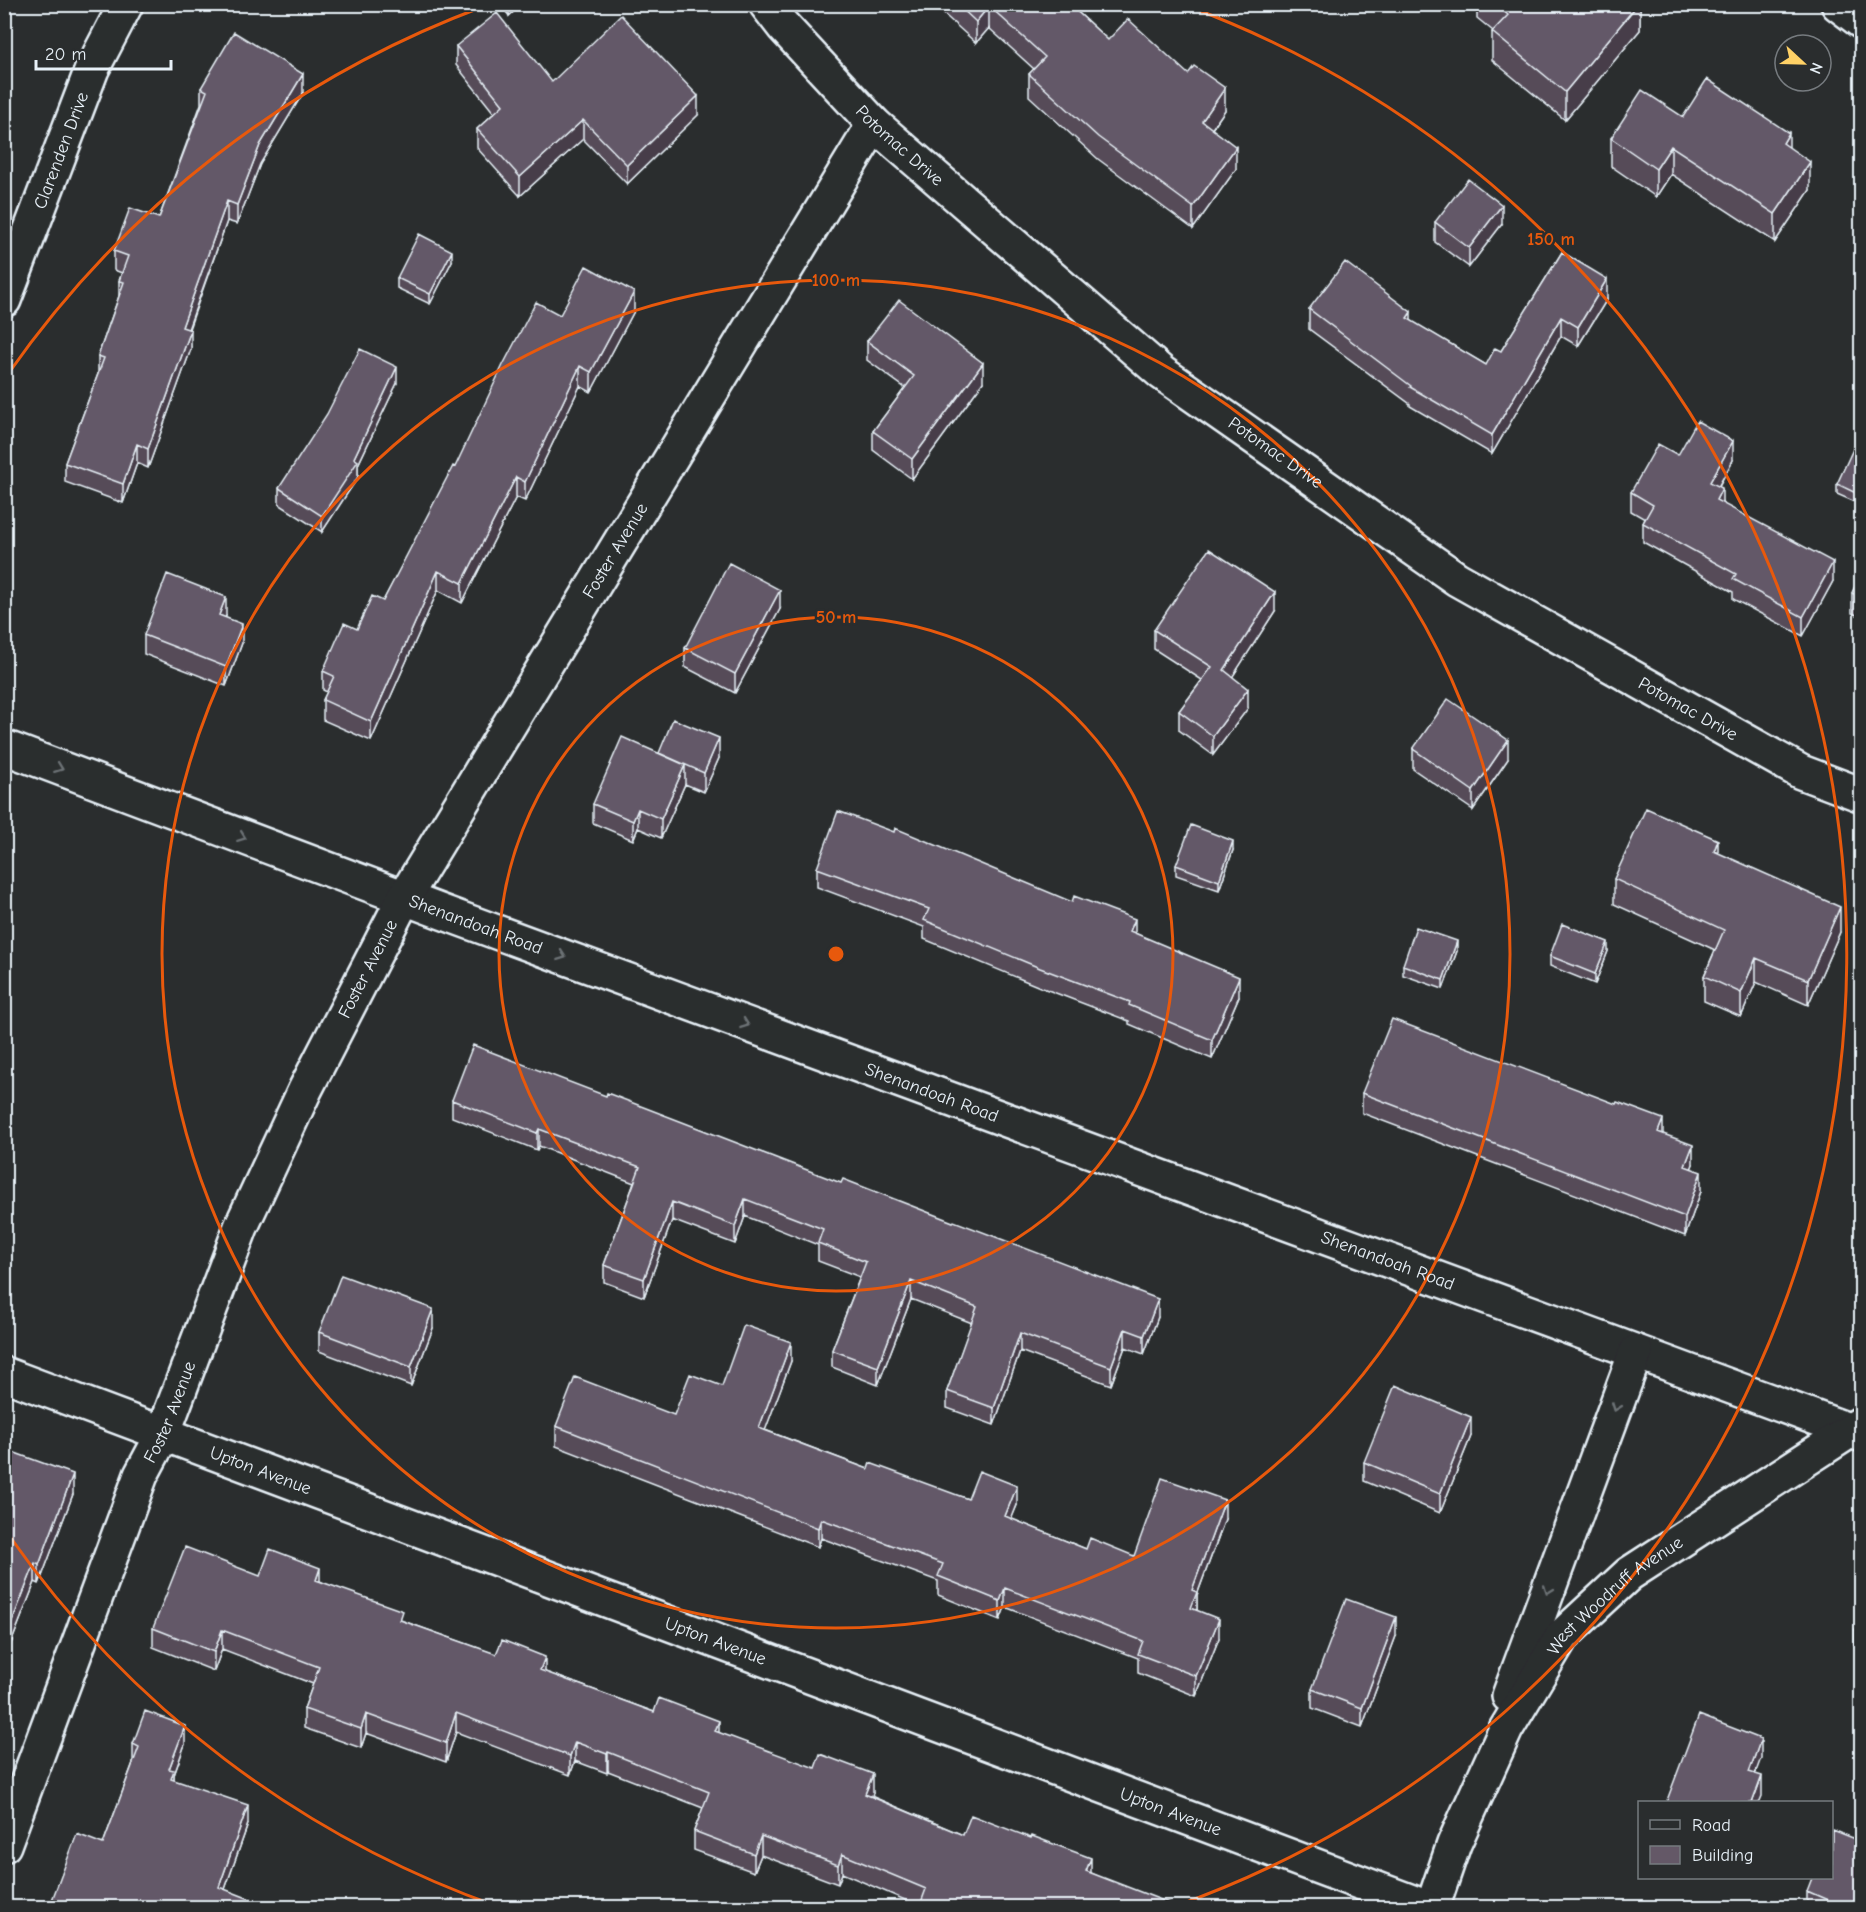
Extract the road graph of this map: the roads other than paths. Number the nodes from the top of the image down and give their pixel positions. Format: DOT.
graph roads {
  1 [pos="126,4"];
  2 [pos="766,4"];
  3 [pos="1838,4"];
  4 [pos="1862,22"];
  5 [pos="874,124"];
  6 [pos="4,300"];
  7 [pos="4,747"];
  8 [pos="1862,795"];
  9 [pos="404,898"];
  10 [pos="1636,1352"];
  11 [pos="4,1374"];
  12 [pos="1858,1430"];
  13 [pos="163,1434"];
  14 [pos="1454,1844"];
  15 [pos="4,1845"];
  16 [pos="1430,1908"];
  1 -- 6 [label="street, Clarenden Drive"];
  2 -- 5 [label="street, Potomac Drive"];
  3 -- 4 [label="street"];
  5 -- 8 [label="street, Potomac Drive"];
  5 -- 9 [label="street, Foster Avenue"];
  7 -- 9 [label="street, Shenandoah Road, one-way"];
  9 -- 10 [label="street, Shenandoah Road, one-way"];
  9 -- 13 [label="street, Foster Avenue"];
  10 -- 12 [label="street, Shenandoah Road"];
  10 -- 14 [label="street, West Woodruff Avenue, one-way"];
  11 -- 13 [label="street, Upton Avenue"];
  12 -- 14 [label="street, West Woodruff Avenue"];
  13 -- 15 [label="street, Foster Avenue"];
  13 -- 16 [label="street, Upton Avenue"];
  14 -- 16 [label="street, West Woodruff Avenue"];
}
